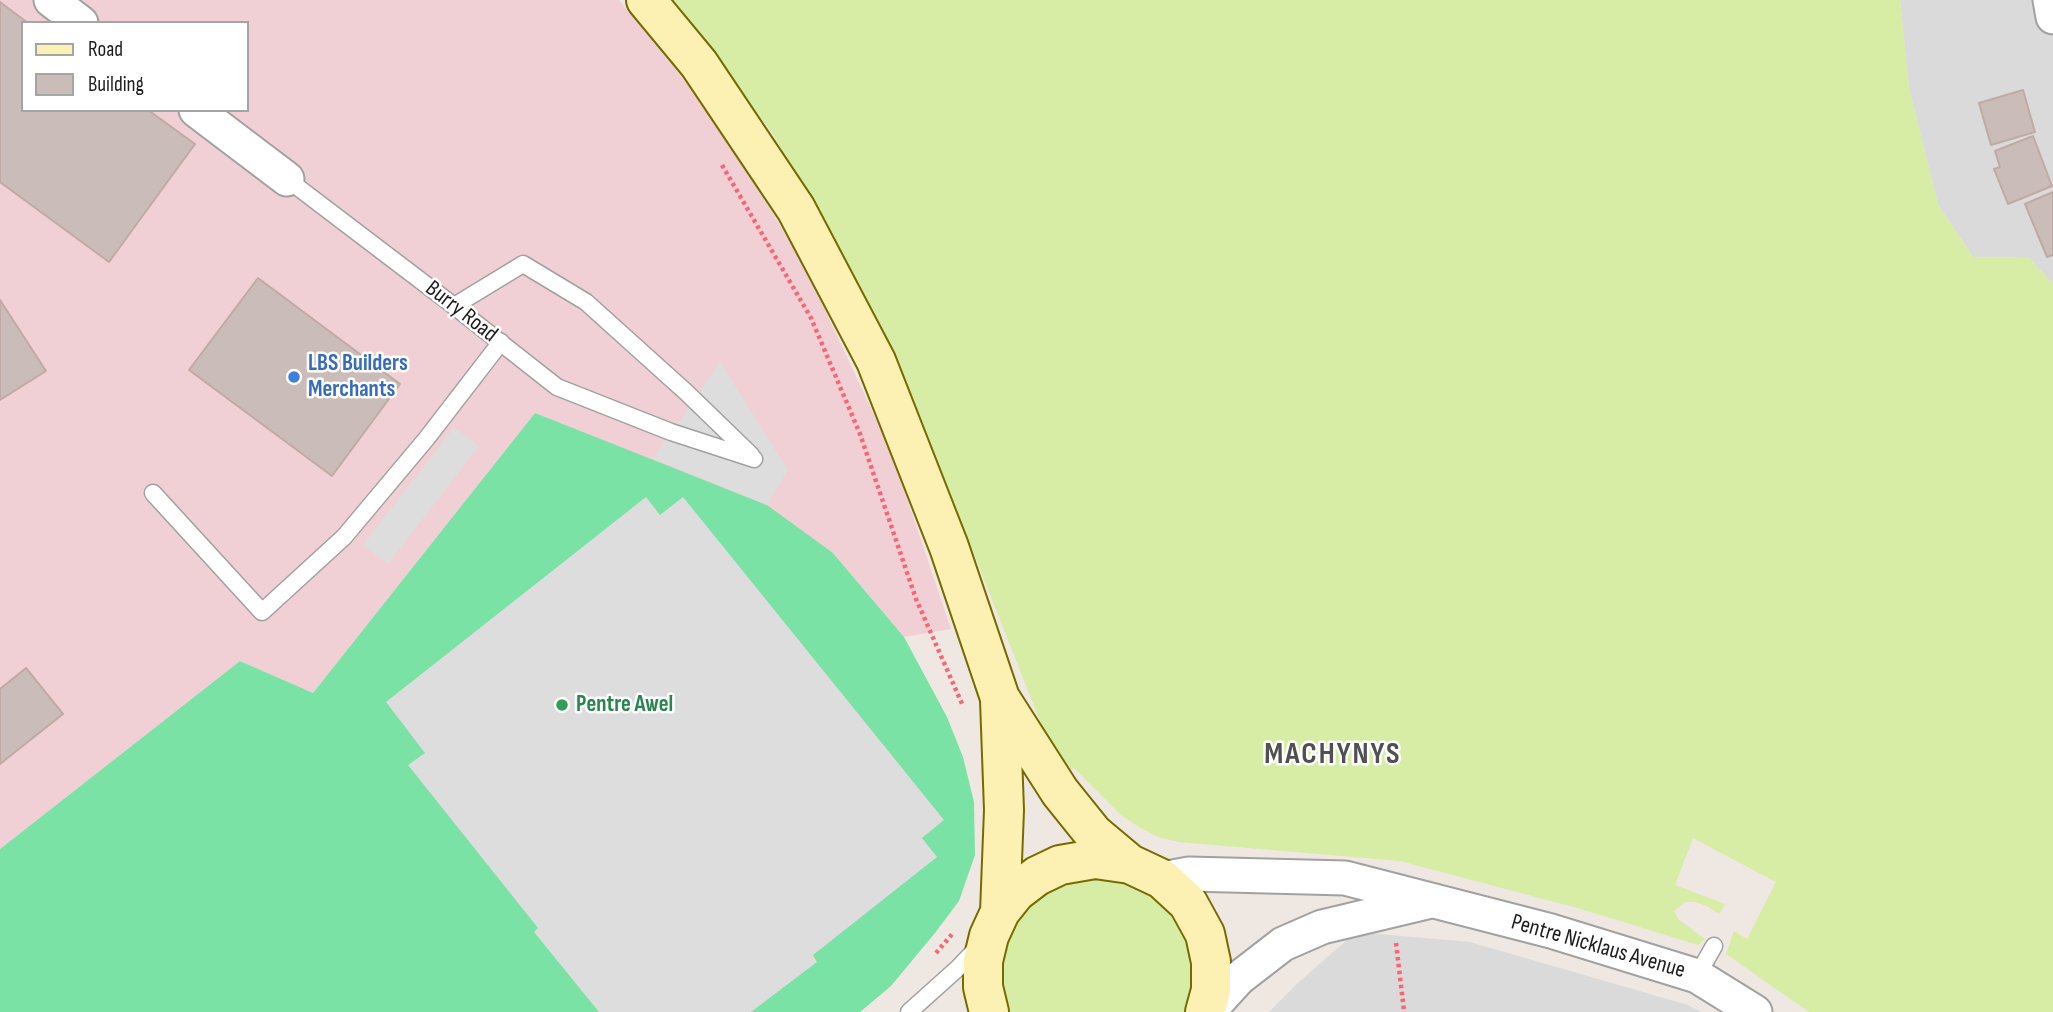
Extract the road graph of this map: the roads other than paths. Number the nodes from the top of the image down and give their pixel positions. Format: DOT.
graph roads {
  1 [pos="51,0"];
  2 [pos="646,0"];
  3 [pos="2050,0"];
  4 [pos="2053,17"];
  5 [pos="78,21"];
  6 [pos="214,119"];
  7 [pos="287,179"];
  8 [pos="454,306"];
  9 [pos="501,342"];
  10 [pos="153,493"];
  11 [pos="1000,698"];
  12 [pos="1146,871"];
  13 [pos="1433,901"];
  14 [pos="981,926"];
  15 [pos="1714,946"];
  16 [pos="1697,976"];
  17 [pos="909,1012"];
  18 [pos="989,1012"];
  19 [pos="1206,1012"];
  20 [pos="1755,1012"];
  1 -- 5 [label="street"];
  2 -- 11 [label="main road"];
  3 -- 4 [label="street"];
  6 -- 7 [label="street, Burry Road"];
  7 -- 8 [label="lane, Burry Road"];
  8 -- 9 [label="lane, Burry Road"];
  8 -- 9 [label="lane, Burry Road"];
  9 -- 10 [label="lane"];
  11 -- 12 [label="main road"];
  11 -- 14 [label="main road"];
  12 -- 13 [label="street, Pentre Nicklaus Avenue"];
  12 -- 14 [label="main road"];
  12 -- 19 [label="main road"];
  13 -- 16 [label="street, Pentre Nicklaus Avenue"];
  13 -- 19 [label="street, Pentre Nicklaus Avenue"];
  14 -- 17 [label="lane"];
  14 -- 18 [label="main road"];
  15 -- 16 [label="lane"];
  16 -- 20 [label="street, Pentre Nicklaus Avenue"];
}
